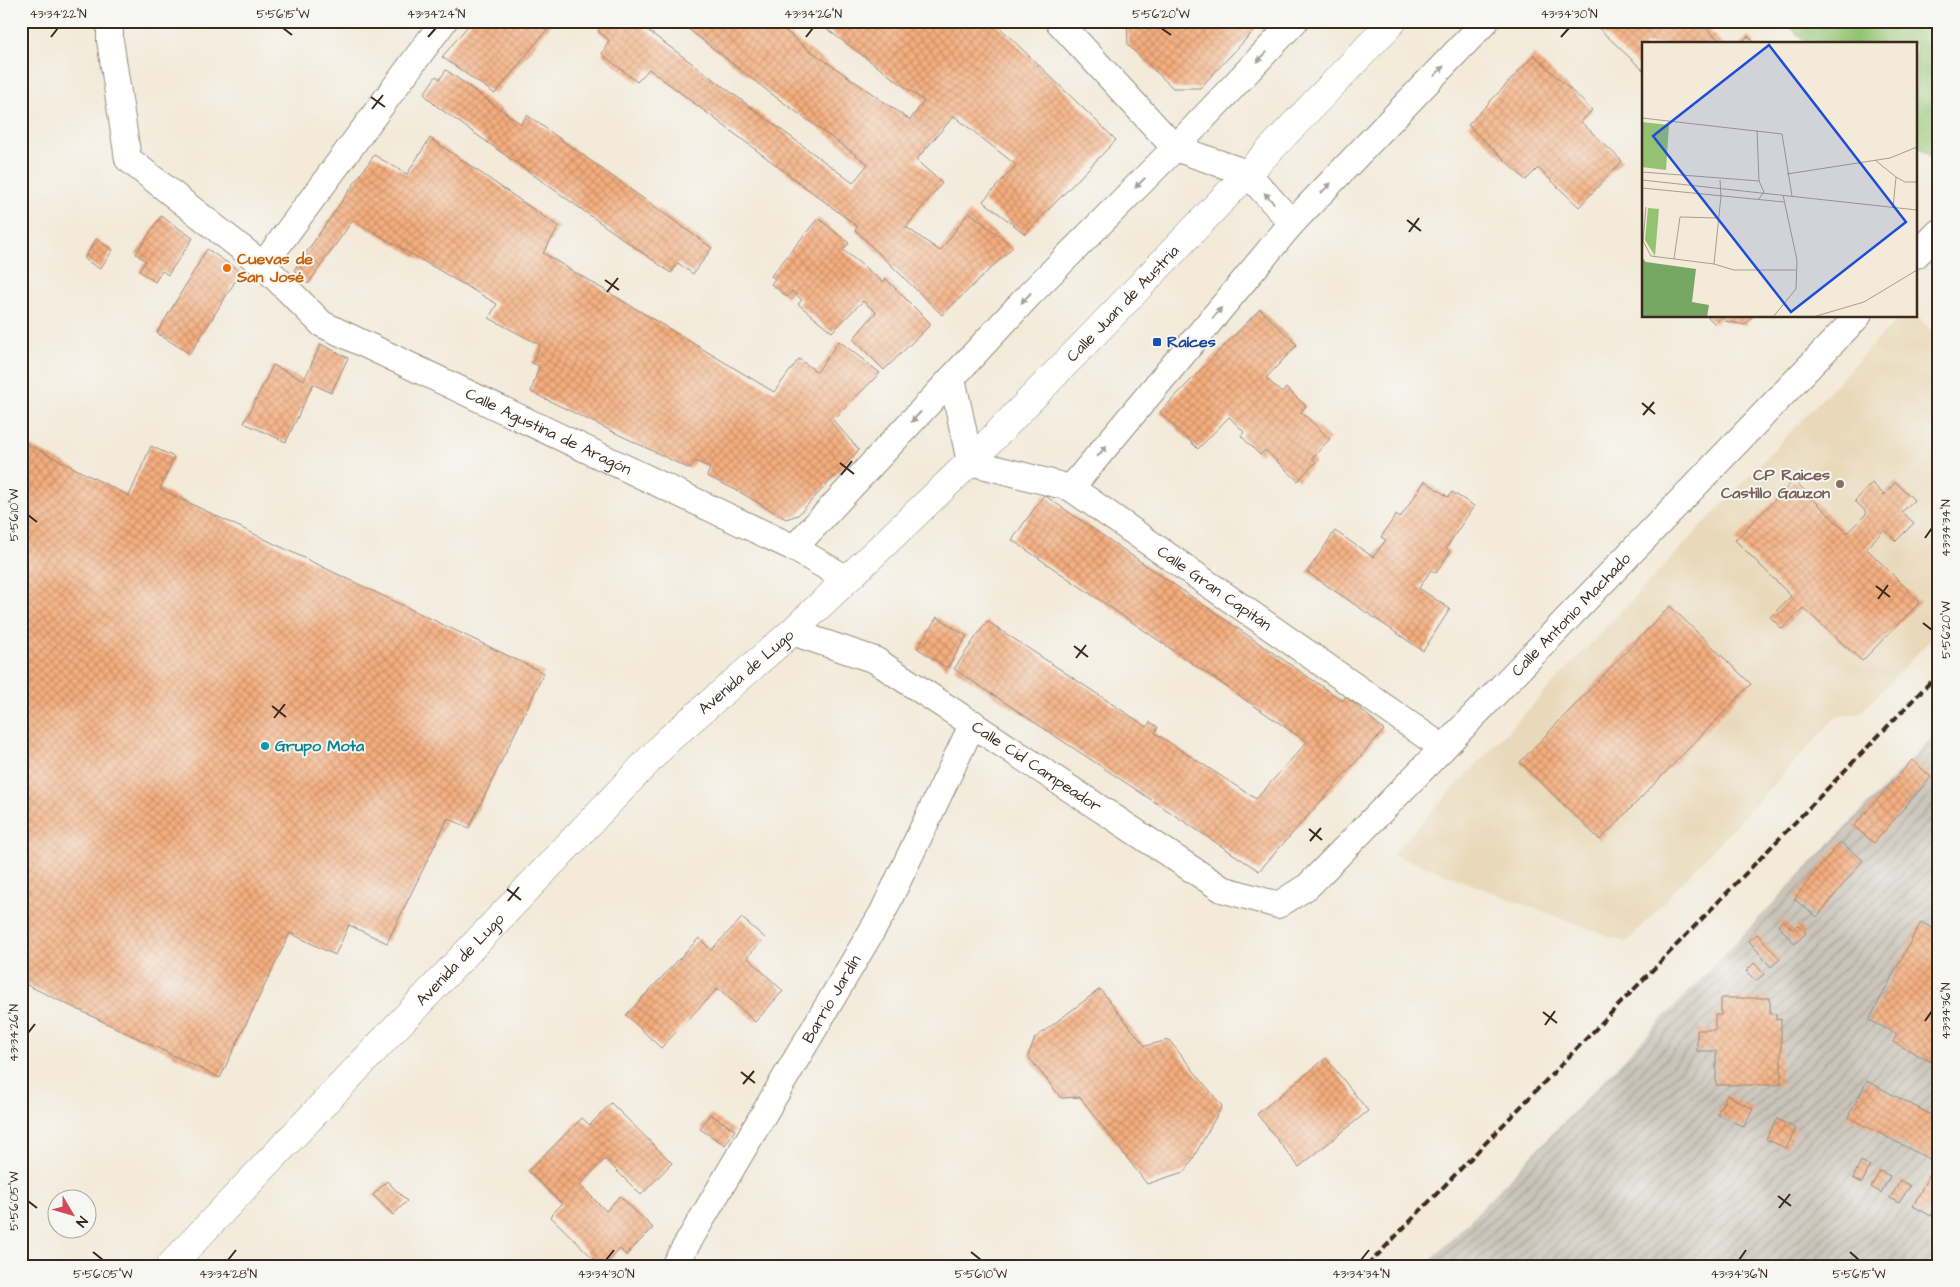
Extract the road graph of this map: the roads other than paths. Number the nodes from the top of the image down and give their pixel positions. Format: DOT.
graph roads {
  1 [pos="110,21"];
  2 [pos="444,21"];
  3 [pos="1058,21"];
  4 [pos="1295,21"];
  5 [pos="1393,21"];
  6 [pos="1486,21"];
  7 [pos="1175,148"];
  8 [pos="1246,174"];
  9 [pos="1292,223"];
  10 [pos="1939,232"];
  11 [pos="1918,253"];
  12 [pos="263,264"];
  13 [pos="1856,318"];
  14 [pos="952,378"];
  15 [pos="970,462"];
  16 [pos="1071,488"];
  17 [pos="794,548"];
  18 [pos="847,579"];
  19 [pos="792,632"];
  20 [pos="973,723"];
  21 [pos="1443,748"];
  22 [pos="1278,905"];
  23 [pos="170,1266"];
  24 [pos="674,1266"];
  1 -- 12 [label="street, Calle Agustina de Aragón"];
  2 -- 12 [label="street"];
  3 -- 7 [label="street"];
  4 -- 7 [label="street, one-way"];
  5 -- 8 [label="main road, Calle Juan de Austria"];
  9 -- 6 [label="street, one-way"];
  7 -- 8 [label="street"];
  7 -- 14 [label="street, one-way"];
  9 -- 8 [label="street, one-way"];
  8 -- 15 [label="main road, Calle Juan de Austria"];
  16 -- 9 [label="street, one-way"];
  10 -- 11 [label="street"];
  12 -- 17 [label="street, Calle Agustina de Aragón"];
  13 -- 21 [label="street, Calle Antonio Machado"];
  14 -- 15 [label="street"];
  14 -- 17 [label="street, one-way"];
  15 -- 16 [label="street, Calle Gran Capitán"];
  15 -- 18 [label="main road, Calle Juan de Austria"];
  16 -- 21 [label="street, Calle Gran Capitán"];
  17 -- 18 [label="street, Calle Agustina de Aragón"];
  18 -- 19 [label="main road, Avenida de Lugo"];
  19 -- 20 [label="street, Calle Cid Campeador"];
  19 -- 23 [label="main road, Avenida de Lugo"];
  20 -- 22 [label="street, Calle Cid Campeador"];
  20 -- 24 [label="street, Barrio Jardín"];
  21 -- 22 [label="street, Calle Antonio Machado"];
}
